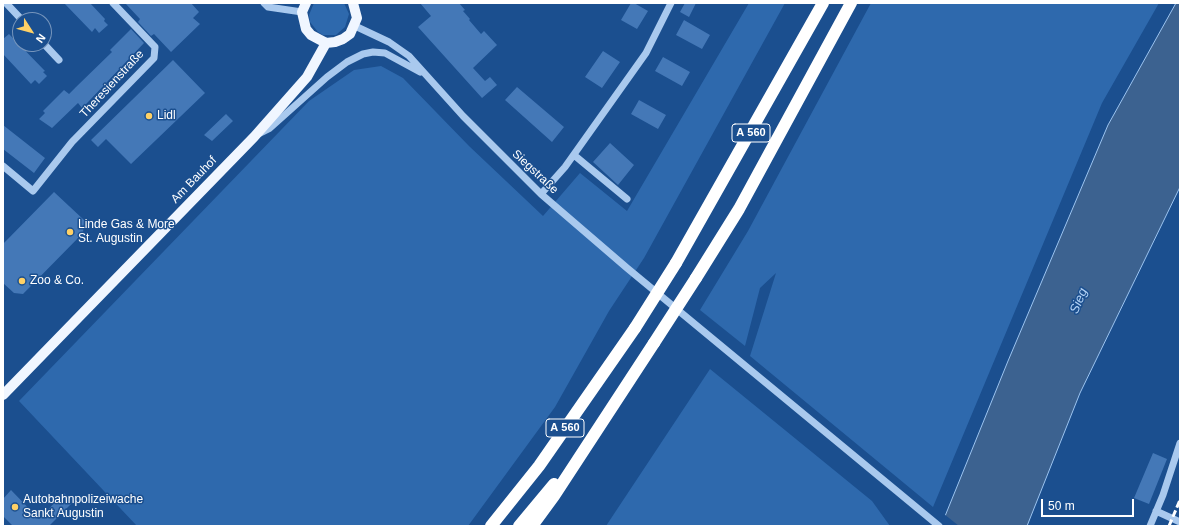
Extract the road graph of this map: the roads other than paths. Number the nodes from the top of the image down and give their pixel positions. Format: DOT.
graph roads {
  1 [pos="6,3"];
  2 [pos="113,3"];
  3 [pos="264,3"];
  4 [pos="354,3"];
  5 [pos="671,3"];
  6 [pos="823,3"];
  7 [pos="851,3"];
  8 [pos="304,8"];
  9 [pos="14,12"];
  10 [pos="355,26"];
  11 [pos="326,43"];
  12 [pos="52,52"];
  13 [pos="60,60"];
  14 [pos="426,75"];
  15 [pos="254,136"];
  16 [pos="574,154"];
  17 [pos="3,166"];
  18 [pos="541,194"];
  19 [pos="627,199"];
  20 [pos="3,394"];
  21 [pos="605,417"];
  22 [pos="1180,443"];
  23 [pos="1156,511"];
  24 [pos="1180,522"];
  25 [pos="491,526"];
  26 [pos="519,526"];
  27 [pos="532,526"];
  28 [pos="939,526"];
  29 [pos="1150,526"];
  1 -- 9 [label="street"];
  2 -- 17 [label="street, Theresienstraße"];
  3 -- 8 [label="street"];
  4 -- 10 [label="main road"];
  5 -- 16 [label="street"];
  6 -- 25 [label="highway, A 560, bridge"];
  7 -- 21 [label="highway, A 560, bridge"];
  8 -- 11 [label="main road"];
  10 -- 11 [label="main road"];
  10 -- 14 [label="street, Siegstraße"];
  11 -- 15 [label="main road, Am Bauhof"];
  12 -- 13 [label="street"];
  14 -- 15 [label="street"];
  14 -- 18 [label="street, Siegstraße"];
  15 -- 20 [label="main road, Am Bauhof"];
  16 -- 18 [label="street"];
  16 -- 19 [label="street"];
  18 -- 28 [label="street, Siegstraße"];
  21 -- 26 [label="highway, A 560"];
  21 -- 27 [label="highway"];
  22 -- 23 [label="street"];
  23 -- 24 [label="street"];
  23 -- 29 [label="street"];
}
